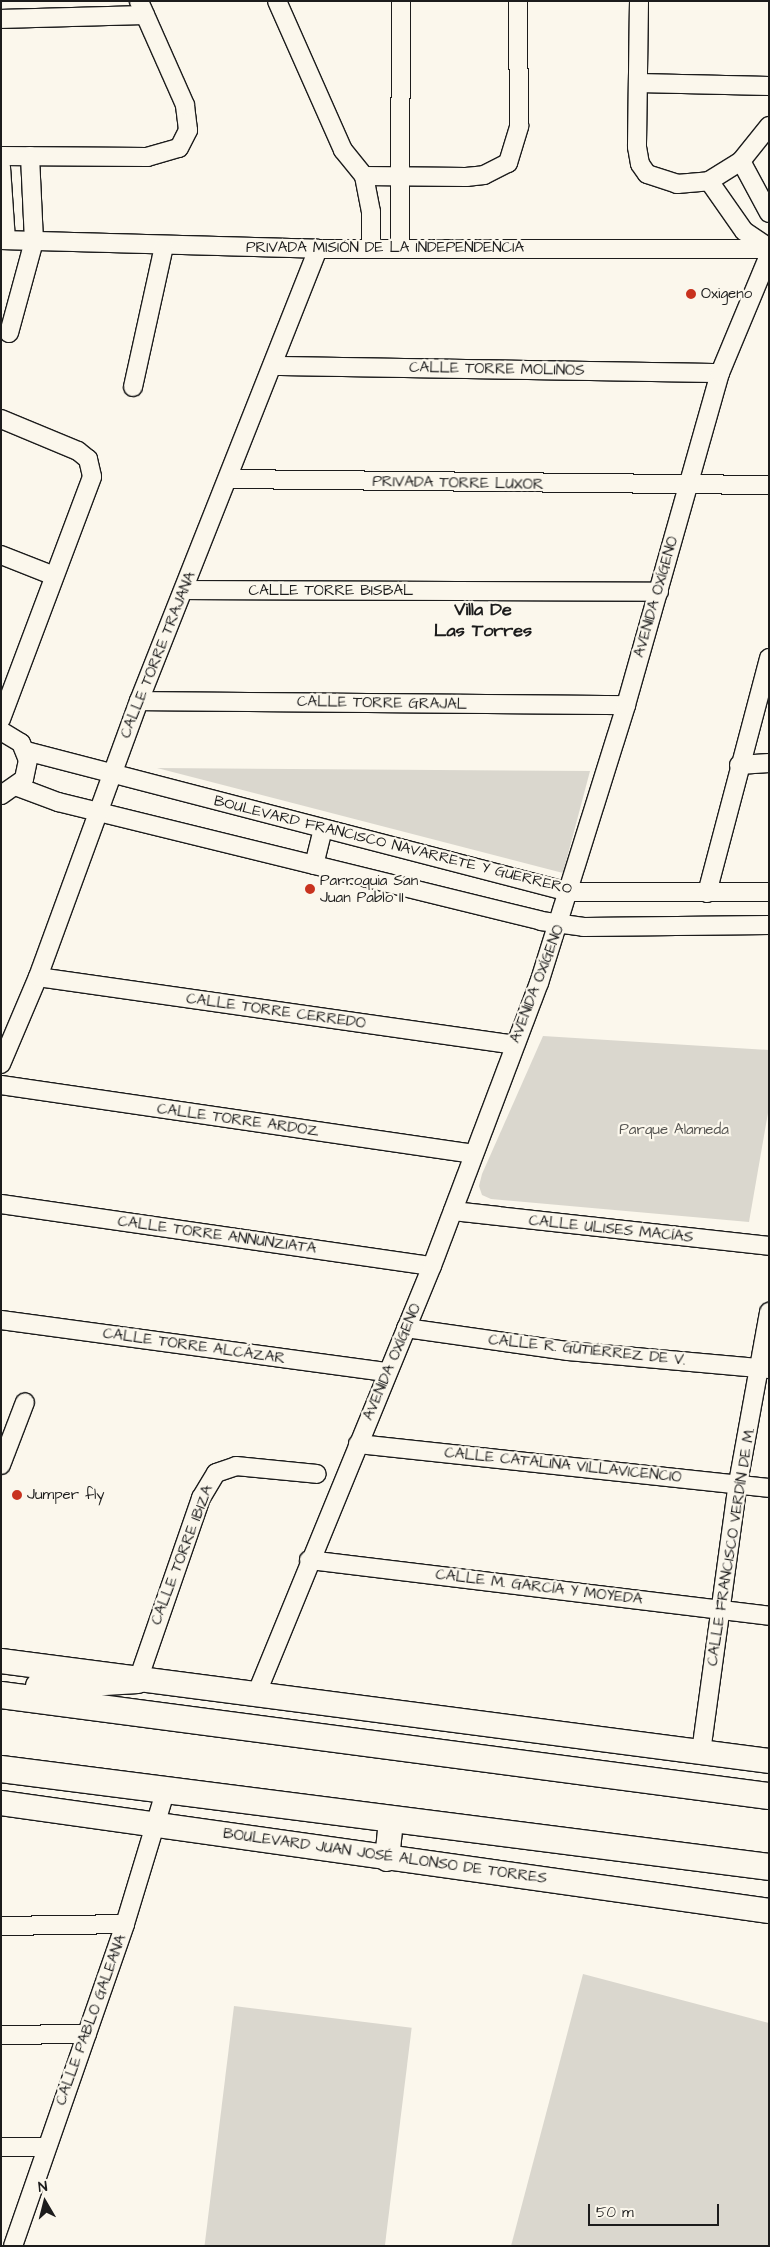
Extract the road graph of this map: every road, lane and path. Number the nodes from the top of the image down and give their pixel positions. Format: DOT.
graph roads {
  1 [pos="277,1"];
  2 [pos="400,1"];
  3 [pos="518,1"];
  4 [pos="639,1"];
  5 [pos="142,8"];
  6 [pos="1,19"];
  7 [pos="638,83"];
  8 [pos="769,86"];
  9 [pos="769,126"];
  10 [pos="1,156"];
  11 [pos="30,156"];
  12 [pos="741,161"];
  13 [pos="1,167"];
  14 [pos="364,176"];
  15 [pos="399,176"];
  16 [pos="709,181"];
  17 [pos="769,214"];
  18 [pos="4,240"];
  19 [pos="34,241"];
  20 [pos="164,246"];
  21 [pos="318,248"];
  22 [pos="371,248"];
  23 [pos="400,248"];
  24 [pos="769,249"];
  25 [pos="769,255"];
  26 [pos="9,333"];
  27 [pos="274,366"];
  28 [pos="720,373"];
  29 [pos="133,387"];
  30 [pos="1,420"];
  31 [pos="229,479"];
  32 [pos="769,485"];
  33 [pos="687,486"];
  34 [pos="1,555"];
  35 [pos="54,576"];
  36 [pos="184,590"];
  37 [pos="659,592"];
  38 [pos="769,658"];
  39 [pos="5,688"];
  40 [pos="139,701"];
  41 [pos="626,705"];
  42 [pos="1,719"];
  43 [pos="1,731"];
  44 [pos="26,751"];
  45 [pos="769,763"];
  46 [pos="739,765"];
  47 [pos="111,774"];
  48 [pos="18,787"];
  49 [pos="1,795"];
  50 [pos="98,810"];
  51 [pos="323,829"];
  52 [pos="314,865"];
  53 [pos="569,892"];
  54 [pos="769,892"];
  55 [pos="707,893"];
  56 [pos="560,924"];
  57 [pos="769,925"];
  58 [pos="38,976"];
  59 [pos="514,1045"];
  60 [pos="1,1064"];
  61 [pos="1,1085"];
  62 [pos="474,1154"];
  63 [pos="1,1204"];
  64 [pos="453,1211"];
  65 [pos="769,1246"];
  66 [pos="432,1266"];
  67 [pos="769,1312"];
  68 [pos="1,1320"];
  69 [pos="406,1328"];
  70 [pos="765,1369"];
  71 [pos="388,1372"];
  72 [pos="25,1402"];
  73 [pos="358,1444"];
  74 [pos="1,1465"];
  75 [pos="317,1474"];
  76 [pos="738,1483"];
  77 [pos="769,1488"];
  78 [pos="310,1560"];
  79 [pos="720,1609"];
  80 [pos="769,1616"];
  81 [pos="1,1661"];
  82 [pos="138,1680"];
  83 [pos="1,1686"];
  84 [pos="1,1695"];
  85 [pos="256,1695"];
  86 [pos="701,1752"];
  87 [pos="769,1761"];
  88 [pos="1,1769"];
  89 [pos="165,1792"];
  90 [pos="769,1796"];
  91 [pos="245,1802"];
  92 [pos="1,1803"];
  93 [pos="391,1821"];
  94 [pos="155,1822"];
  95 [pos="242,1836"];
  96 [pos="387,1859"];
  97 [pos="769,1867"];
  98 [pos="769,1911"];
  99 [pos="125,1924"];
  100 [pos="1,1926"];
  101 [pos="87,2034"];
  102 [pos="1,2035"];
  103 [pos="1,2147"];
  104 [pos="46,2147"];
  105 [pos="13,2246"];
  1 -- 14 [label="street"];
  2 -- 15 [label="street"];
  3 -- 15 [label="street"];
  4 -- 7 [label="street"];
  5 -- 6 [label="street"];
  5 -- 11 [label="street"];
  7 -- 8 [label="street"];
  7 -- 16 [label="street"];
  9 -- 12 [label="street"];
  10 -- 11 [label="street"];
  11 -- 19 [label="street"];
  12 -- 16 [label="street"];
  12 -- 17 [label="street"];
  13 -- 18 [label="street"];
  14 -- 15 [label="street"];
  14 -- 22 [label="street"];
  15 -- 23 [label="street"];
  16 -- 24 [label="street"];
  18 -- 19 [label="street, PRIVADA MISIÓN DE LA INDEPENDENCIA"];
  19 -- 20 [label="street, PRIVADA MISIÓN DE LA INDEPENDENCIA"];
  19 -- 26 [label="street"];
  20 -- 21 [label="street, PRIVADA MISIÓN DE LA INDEPENDENCIA"];
  20 -- 29 [label="street"];
  21 -- 22 [label="street, PRIVADA MISIÓN DE LA INDEPENDENCIA"];
  21 -- 27 [label="street, CALLE TORRE TRAJANA"];
  22 -- 23 [label="street, PRIVADA MISIÓN DE LA INDEPENDENCIA"];
  23 -- 24 [label="street, PRIVADA MISIÓN DE LA INDEPENDENCIA"];
  25 -- 28 [label="street, AVENIDA OXÍGENO"];
  27 -- 28 [label="street, CALLE TORRE MOLINOS"];
  27 -- 31 [label="street, CALLE TORRE TRAJANA"];
  28 -- 33 [label="street, AVENIDA OXÍGENO"];
  30 -- 35 [label="street"];
  31 -- 33 [label="street, PRIVADA TORRE LUXOR"];
  31 -- 36 [label="street, CALLE TORRE TRAJANA"];
  32 -- 33 [label="street, PRIVADA TORRE LUXOR"];
  33 -- 37 [label="street, AVENIDA OXÍGENO"];
  34 -- 35 [label="street"];
  35 -- 39 [label="street"];
  36 -- 37 [label="street, CALLE TORRE BISBAL"];
  36 -- 40 [label="street, CALLE TORRE TRAJANA"];
  37 -- 41 [label="street, AVENIDA OXÍGENO"];
  38 -- 46 [label="street"];
  39 -- 42 [label="street"];
  40 -- 41 [label="street, CALLE TORRE GRAJAL"];
  40 -- 47 [label="street, CALLE TORRE TRAJANA"];
  41 -- 53 [label="street, AVENIDA OXÍGENO"];
  43 -- 44 [label="street"];
  44 -- 47 [label="street, BOULEVARD FRANCISCO NAVARRETE Y GUERRERO"];
  44 -- 48 [label="street"];
  45 -- 46 [label="street"];
  46 -- 55 [label="street"];
  47 -- 50 [label="street, CALLE TORRE TRAJANA"];
  47 -- 51 [label="street, BOULEVARD FRANCISCO NAVARRETE Y GUERRERO"];
  48 -- 49 [label="street"];
  48 -- 50 [label="street"];
  50 -- 52 [label="street"];
  50 -- 58 [label="street, CALLE TORRE TRAJANA"];
  51 -- 52 [label="street"];
  51 -- 53 [label="street, BOULEVARD FRANCISCO NAVARRETE Y GUERRERO"];
  52 -- 56 [label="street"];
  53 -- 55 [label="street, BOULEVARD FRANCISCO NAVARRETE Y GUERRERO"];
  53 -- 56 [label="street, AVENIDA OXÍGENO"];
  54 -- 55 [label="street, BOULEVARD FRANCISCO NAVARRETE Y GUERRERO"];
  56 -- 57 [label="street"];
  56 -- 59 [label="street, AVENIDA OXÍGENO"];
  58 -- 59 [label="street, CALLE TORRE CERREDO"];
  58 -- 60 [label="street, CALLE TORRE TRAJANA"];
  59 -- 62 [label="street, AVENIDA OXÍGENO"];
  61 -- 62 [label="street, CALLE TORRE ARDOZ"];
  62 -- 64 [label="street, AVENIDA OXÍGENO"];
  63 -- 66 [label="street, CALLE TORRE ANNUNZIATA"];
  64 -- 65 [label="street, CALLE ULISES MACÍAS"];
  64 -- 66 [label="street, AVENIDA OXÍGENO"];
  66 -- 69 [label="street, AVENIDA OXÍGENO"];
  67 -- 70 [label="street, CALLE FRANCISCO VERDÍN DE M."];
  68 -- 71 [label="street, CALLE TORRE ALCÁZAR"];
  69 -- 70 [label="street, CALLE R. GUTIÉRREZ DE V."];
  69 -- 71 [label="street, AVENIDA OXÍGENO"];
  70 -- 76 [label="street, CALLE FRANCISCO VERDÍN DE M."];
  71 -- 73 [label="street, AVENIDA OXÍGENO"];
  72 -- 74 [label="street"];
  73 -- 76 [label="street, CALLE CATALINA VILLAVICENCIO"];
  73 -- 78 [label="street, AVENIDA OXÍGENO"];
  75 -- 82 [label="street, CALLE TORRE IBIZA"];
  76 -- 77 [label="street, CALLE CATALINA VILLAVICENCIO"];
  76 -- 79 [label="street, CALLE FRANCISCO VERDÍN DE M."];
  78 -- 79 [label="street, CALLE M. GARCÍA Y MOYEDA"];
  78 -- 85 [label="street, AVENIDA OXÍGENO"];
  79 -- 80 [label="street, CALLE M. GARCÍA Y MOYEDA"];
  79 -- 86 [label="street, CALLE FRANCISCO VERDÍN DE M."];
  81 -- 82 [label="street"];
  82 -- 83 [label="main road"];
  82 -- 85 [label="street"];
  84 -- 90 [label="main road"];
  85 -- 86 [label="street"];
  86 -- 87 [label="street"];
  88 -- 89 [label="main road"];
  89 -- 91 [label="main road"];
  89 -- 94 [label="street, CALLE PABLO GALEANA"];
  91 -- 93 [label="main road"];
  91 -- 95 [label="street"];
  92 -- 94 [label="street, BOULEVARD JUAN JOSÉ ALONSO DE TORRES"];
  93 -- 96 [label="street"];
  93 -- 97 [label="main road"];
  94 -- 95 [label="street, BOULEVARD JUAN JOSÉ ALONSO DE TORRES"];
  94 -- 99 [label="street, CALLE PABLO GALEANA"];
  95 -- 96 [label="street, BOULEVARD JUAN JOSÉ ALONSO DE TORRES"];
  96 -- 98 [label="street, BOULEVARD JUAN JOSÉ ALONSO DE TORRES"];
  99 -- 100 [label="street"];
  99 -- 101 [label="street, CALLE PABLO GALEANA"];
  101 -- 102 [label="street"];
  101 -- 104 [label="street, CALLE PABLO GALEANA"];
  103 -- 104 [label="street"];
  104 -- 105 [label="street, CALLE PABLO GALEANA"];
}
